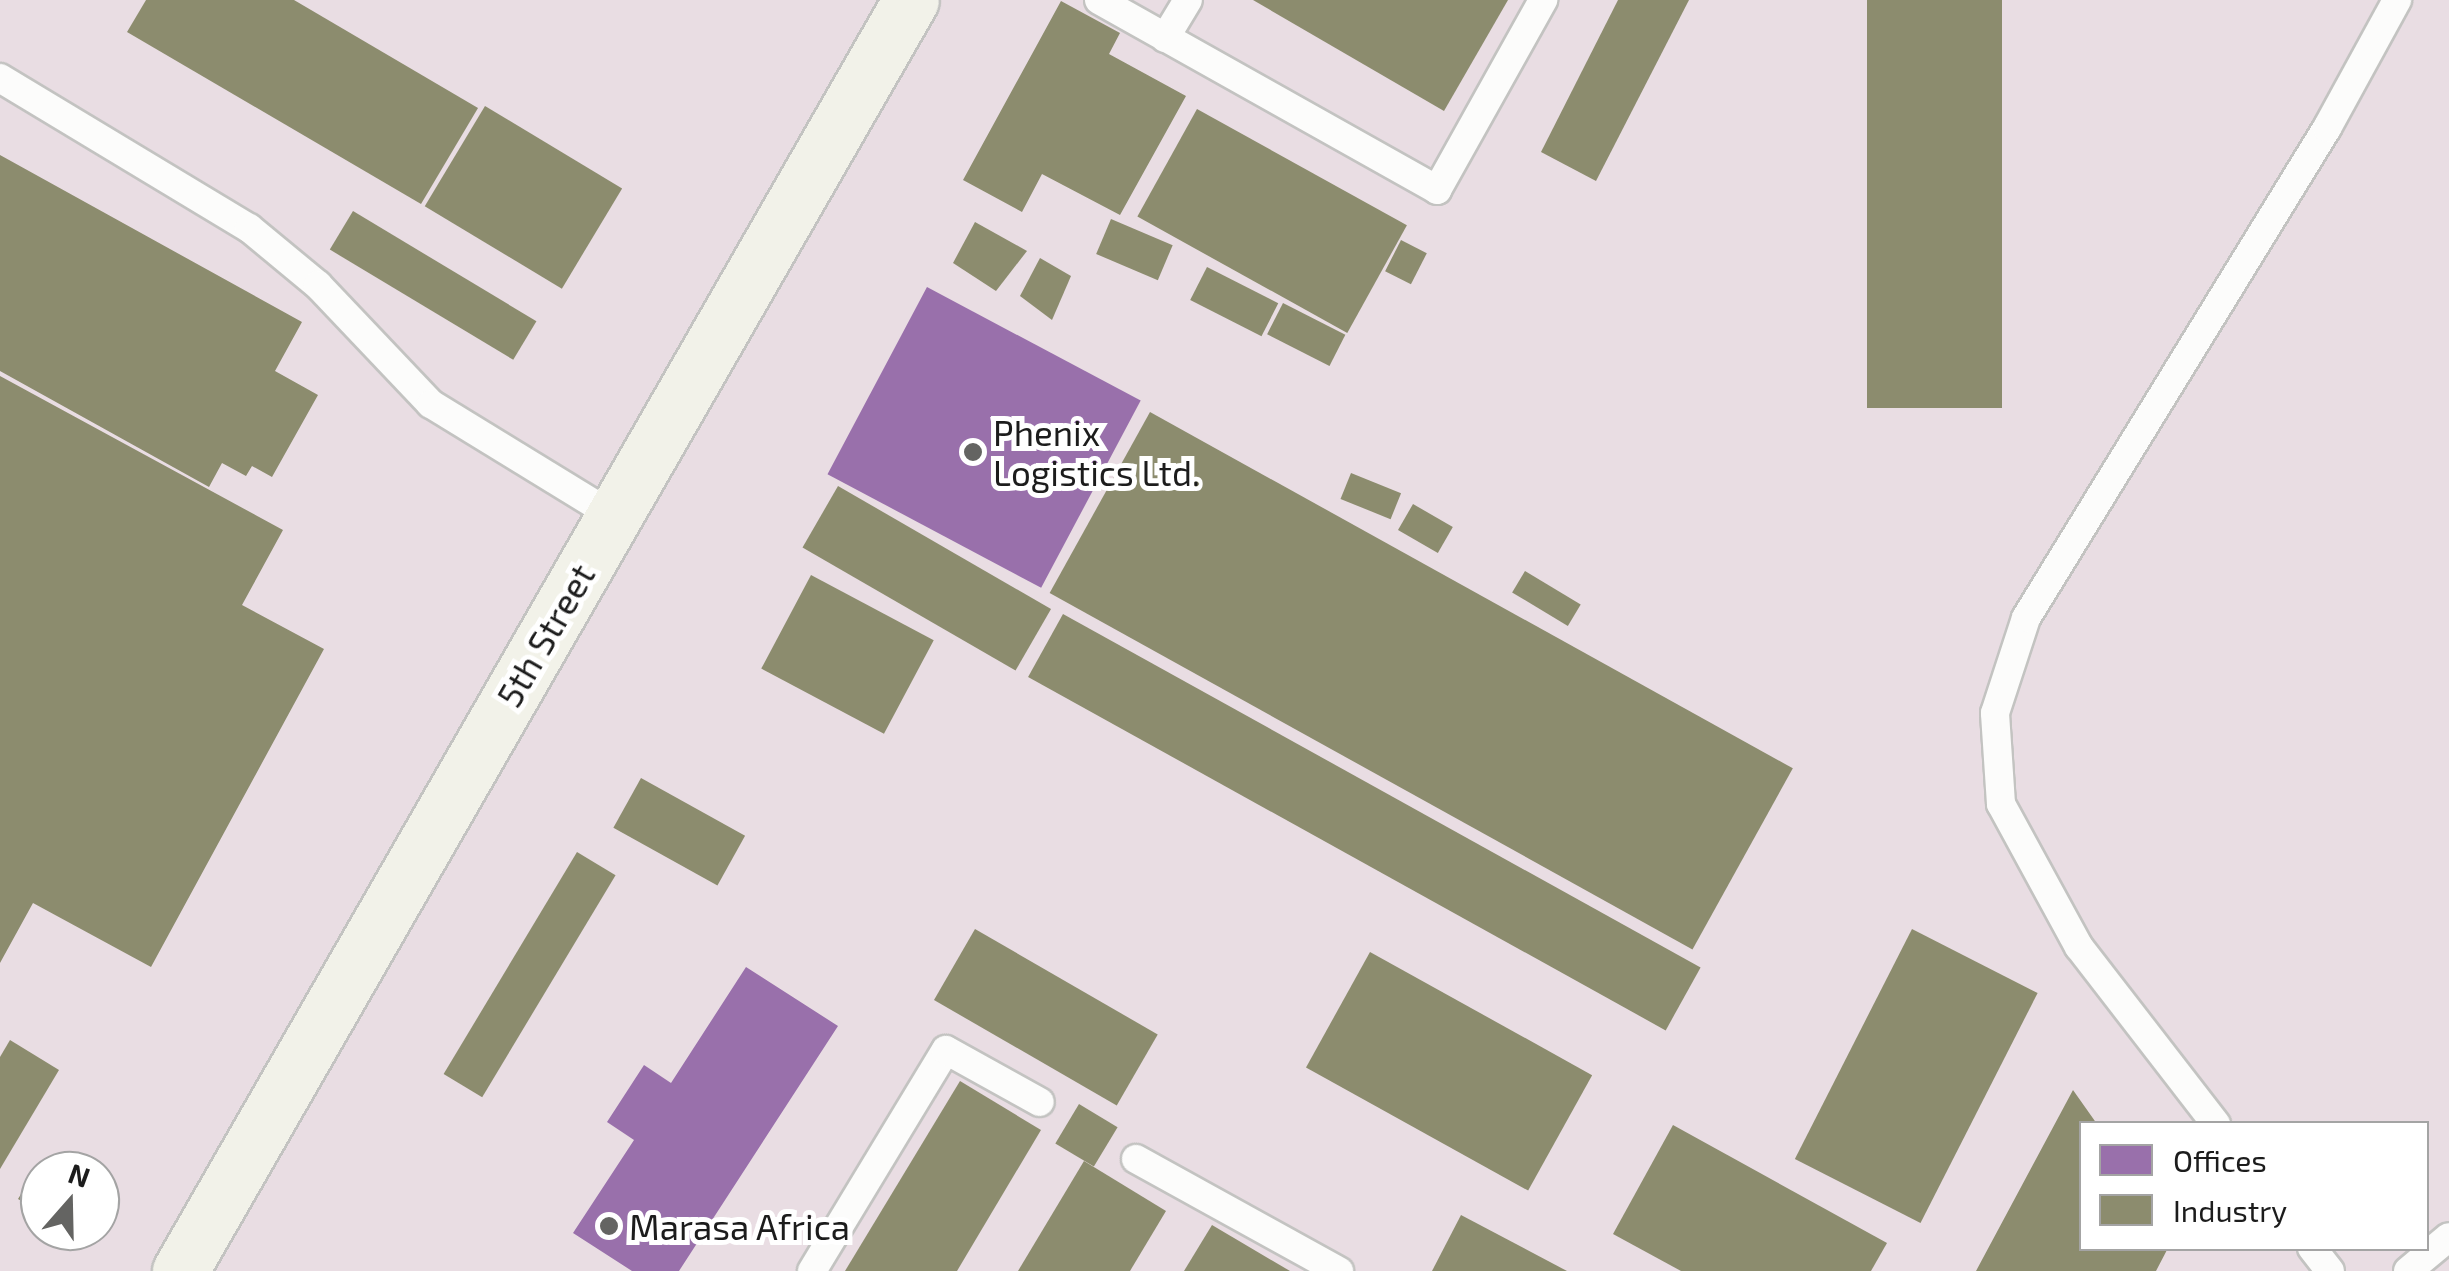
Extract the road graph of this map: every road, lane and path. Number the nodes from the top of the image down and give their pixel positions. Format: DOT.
graph roads {
  1 [pos="911,0"];
  2 [pos="1099,0"];
  3 [pos="1188,0"];
  4 [pos="1543,0"];
  5 [pos="2397,0"];
  6 [pos="1165,38"];
  7 [pos="0,78"];
  8 [pos="614,516"];
  9 [pos="1040,1102"];
  10 [pos="2214,1121"];
  11 [pos="1136,1159"];
  12 [pos="2449,1237"];
  13 [pos="2314,1251"];
  14 [pos="180,1271"];
  15 [pos="812,1271"];
  16 [pos="1339,1271"];
  17 [pos="2330,1271"];
  18 [pos="2408,1271"];
  1 -- 8 [label="street, 5th Street"];
  2 -- 6 [label="lane"];
  3 -- 6 [label="lane"];
  4 -- 6 [label="lane"];
  5 -- 10 [label="lane"];
  7 -- 8 [label="lane"];
  8 -- 14 [label="street, 5th Street"];
  9 -- 15 [label="lane"];
  11 -- 16 [label="lane"];
  12 -- 18 [label="lane"];
  13 -- 17 [label="lane"];
}
